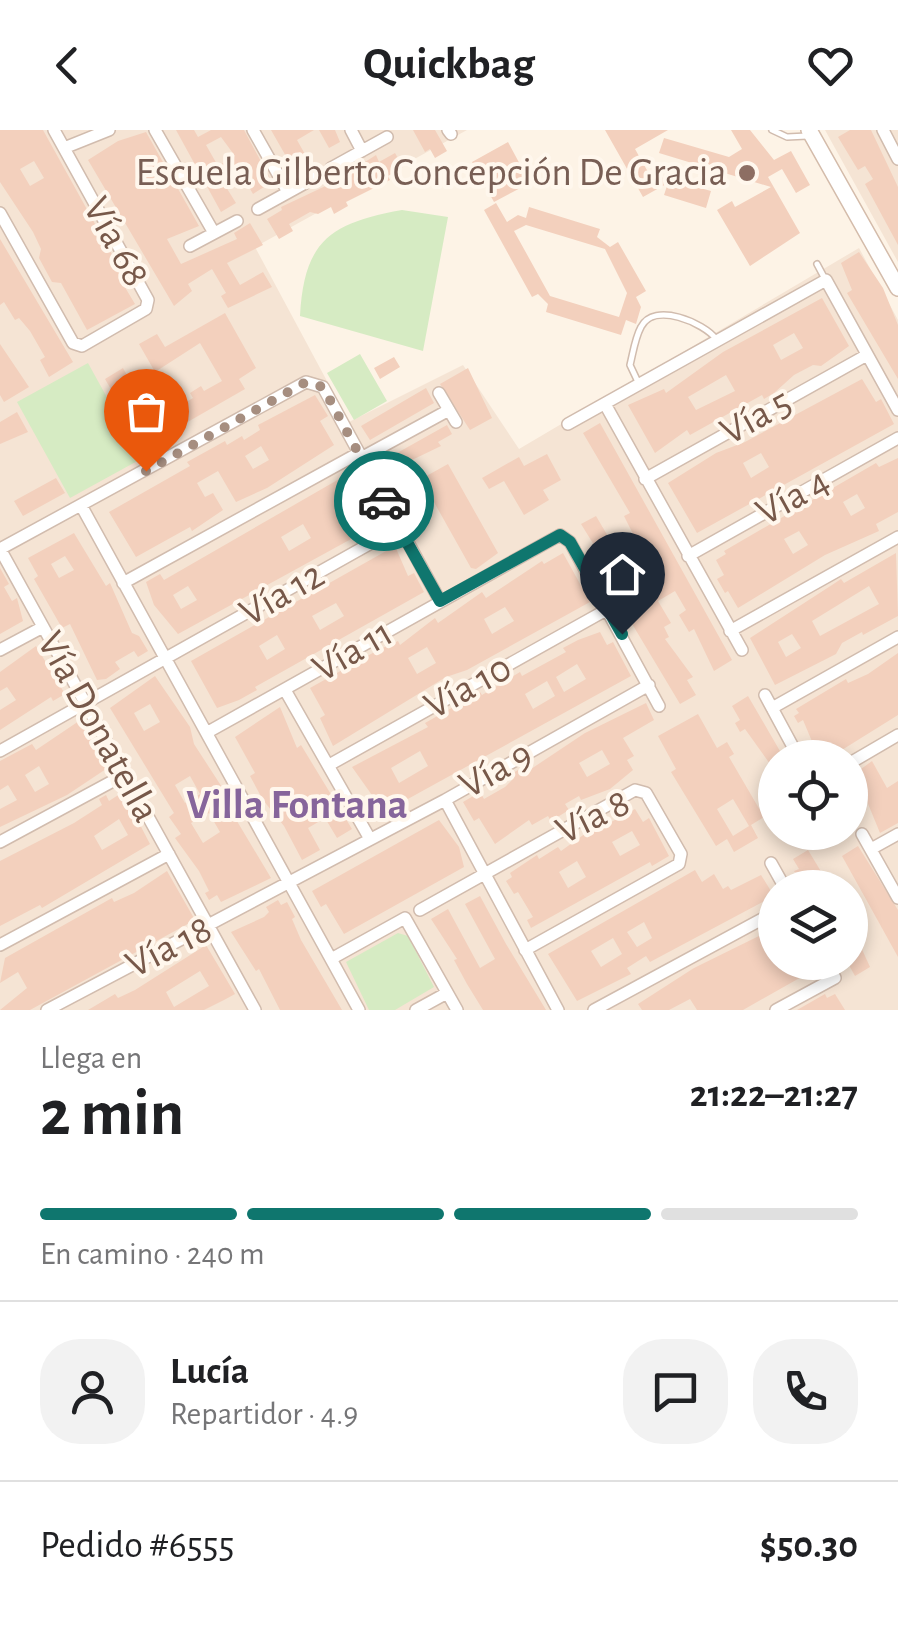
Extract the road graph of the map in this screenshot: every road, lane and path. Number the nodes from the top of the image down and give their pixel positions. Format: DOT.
graph roads {
  1 [pos="54,130"];
  2 [pos="109,130"];
  3 [pos="155,130"];
  4 [pos="253,130"];
  5 [pos="351,130"];
  6 [pos="772,130"];
  7 [pos="886,132"];
  8 [pos="811,133"];
  9 [pos="386,137"];
  10 [pos="64,148"];
  11 [pos="362,151"];
  12 [pos="898,159"];
  13 [pos="331,168"];
  14 [pos="316,177"];
  15 [pos="288,192"];
  16 [pos="258,209"];
  17 [pos="0,214"];
  18 [pos="238,220"];
  19 [pos="214,233"];
  20 [pos="190,246"];
  21 [pos="818,264"];
  22 [pos="826,280"];
  23 [pos="898,288"];
  24 [pos="718,342"];
  25 [pos="867,355"];
  26 [pos="639,385"];
  27 [pos="439,393"];
  28 [pos="605,404"];
  29 [pos="448,410"];
  30 [pos="898,410"];
  31 [pos="456,422"];
  32 [pos="568,424"];
  33 [pos="898,438"];
  34 [pos="360,456"];
  35 [pos="645,479"];
  36 [pos="82,507"];
  37 [pos="398,528"];
  38 [pos="898,537"];
  39 [pos="0,549"];
  40 [pos="688,556"];
  41 [pos="124,583"];
  42 [pos="440,601"];
  43 [pos="608,609"];
  44 [pos="43,628"];
  45 [pos="730,631"];
  46 [pos="898,637"];
  47 [pos="0,650"];
  48 [pos="742,650"];
  49 [pos="166,660"];
  50 [pos="649,684"];
  51 [pos="285,690"];
  52 [pos="765,695"];
  53 [pos="86,705"];
  54 [pos="659,706"];
  55 [pos="772,708"];
  56 [pos="208,732"];
  57 [pos="898,735"];
  58 [pos="789,740"];
  59 [pos="0,751"];
  60 [pos="868,752"];
  61 [pos="329,765"];
  62 [pos="124,774"];
  63 [pos="445,800"];
  64 [pos="898,834"];
  65 [pos="370,840"];
  66 [pos="0,842"];
  67 [pos="868,844"];
  68 [pos="871,849"];
  69 [pos="169,854"];
  70 [pos="771,864"];
  71 [pos="774,870"];
  72 [pos="484,874"];
  73 [pos="290,883"];
  74 [pos="898,898"];
  75 [pos="420,910"];
  76 [pos="758,921"];
  77 [pos="208,927"];
  78 [pos="0,945"];
  79 [pos="525,950"];
  80 [pos="331,959"];
  81 [pos="831,980"];
  82 [pos="447,993"];
  83 [pos="250,1008"];
  84 [pos="47,1010"];
  85 [pos="359,1010"];
  86 [pos="416,1010"];
  87 [pos="456,1010"];
  88 [pos="558,1010"];
  89 [pos="594,1010"];
  90 [pos="776,1010"];
  1 -- 10 [label="street, Vía 68"];
  2 -- 10 [label="street"];
  3 -- 19 [label="street"];
  4 -- 15 [label="street"];
  5 -- 11 [label="street"];
  6 -- 8 [label="lane"];
  7 -- 12 [label="street"];
  8 -- 23 [label="street"];
  9 -- 11 [label="street"];
  10 -- 17 [label="street, Vía 68"];
  11 -- 13 [label="street"];
  14 -- 15 [label="street"];
  15 -- 16 [label="street"];
  18 -- 19 [label="street"];
  19 -- 20 [label="street"];
  21 -- 22 [label="lane"];
  22 -- 24 [label="street"];
  22 -- 25 [label="street"];
  24 -- 26 [label="street"];
  24 -- 26 [label="lane"];
  25 -- 30 [label="street"];
  25 -- 35 [label="street, Vía 5"];
  26 -- 28 [label="street"];
  27 -- 29 [label="street"];
  28 -- 32 [label="street"];
  28 -- 35 [label="street"];
  29 -- 31 [label="street"];
  29 -- 34 [label="street"];
  33 -- 40 [label="street, Vía 4"];
  34 -- 36 [label="street"];
  34 -- 37 [label="street"];
  34 -- 41 [label="street"];
  35 -- 40 [label="street"];
  36 -- 39 [label="street"];
  36 -- 41 [label="street"];
  37 -- 42 [label="street"];
  37 -- 49 [label="street, Vía 12"];
  38 -- 45 [label="street"];
  39 -- 44 [label="street, Vía Donatella"];
  40 -- 45 [label="street"];
  41 -- 49 [label="street"];
  42 -- 43 [label="street, Vía 11"];
  42 -- 51 [label="street, Vía 11"];
  43 -- 50 [label="street"];
  43 -- 61 [label="street, Vía 10"];
  44 -- 47 [label="street"];
  44 -- 53 [label="street, Vía Donatella"];
  45 -- 48 [label="street"];
  46 -- 55 [label="street"];
  49 -- 53 [label="street, Vía 12"];
  49 -- 56 [label="street"];
  50 -- 54 [label="street"];
  50 -- 63 [label="street, Vía 9"];
  51 -- 56 [label="street, Vía 11"];
  51 -- 61 [label="street"];
  52 -- 55 [label="street"];
  53 -- 59 [label="street, Vía 12"];
  53 -- 62 [label="street, Vía Donatella"];
  55 -- 58 [label="street"];
  56 -- 73 [label="street"];
  57 -- 60 [label="street"];
  61 -- 65 [label="street"];
  62 -- 66 [label="street"];
  62 -- 69 [label="street, Vía Donatella"];
  63 -- 65 [label="street, Vía 9"];
  63 -- 72 [label="street"];
  64 -- 68 [label="street"];
  65 -- 73 [label="street, Vía 9"];
  67 -- 68 [label="street"];
  68 -- 74 [label="street"];
  69 -- 77 [label="street, Vía Donatella"];
  69 -- 78 [label="street, Vía 18"];
  70 -- 71 [label="street"];
  72 -- 75 [label="street, Vía 8"];
  72 -- 79 [label="street"];
  72 -- 79 [label="street, Vía 8"];
  73 -- 77 [label="street, Vía 18"];
  73 -- 80 [label="street"];
  76 -- 89 [label="street"];
  77 -- 83 [label="street, Vía Donatella"];
  77 -- 84 [label="street, Vía 18"];
  79 -- 88 [label="street"];
  80 -- 82 [label="street"];
  80 -- 85 [label="street"];
  81 -- 90 [label="street"];
  82 -- 86 [label="street"];
  82 -- 87 [label="street"];
}
